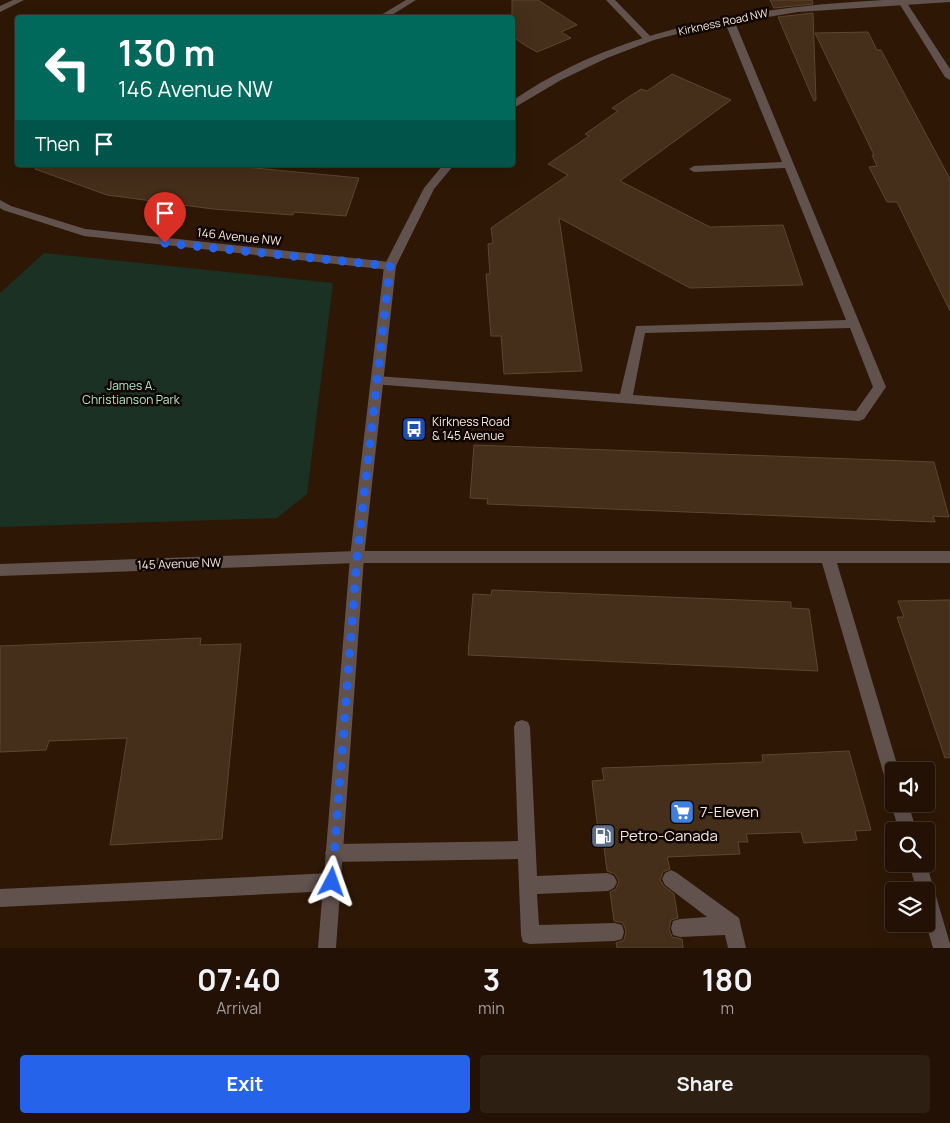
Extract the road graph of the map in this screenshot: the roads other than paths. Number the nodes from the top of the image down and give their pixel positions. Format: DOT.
graph roads {
  1 [pos="20,0"];
  2 [pos="412,0"];
  3 [pos="610,0"];
  4 [pos="949,0"];
  5 [pos="902,1"];
  6 [pos="0,9"];
  7 [pos="385,15"];
  8 [pos="729,20"];
  9 [pos="648,38"];
  10 [pos="950,77"];
  11 [pos="515,104"];
  12 [pos="788,165"];
  13 [pos="447,167"];
  14 [pos="694,169"];
  15 [pos="0,203"];
  16 [pos="390,266"];
  17 [pos="854,324"];
  18 [pos="377,381"];
  19 [pos="625,400"];
  20 [pos="357,557"];
  21 [pos="828,557"];
  22 [pos="950,557"];
  23 [pos="0,570"];
  24 [pos="522,727"];
  25 [pos="888,762"];
  26 [pos="527,850"];
  27 [pos="334,853"];
  28 [pos="671,879"];
  29 [pos="332,882"];
  30 [pos="608,882"];
  31 [pos="528,885"];
  32 [pos="0,898"];
  33 [pos="935,924"];
  34 [pos="732,925"];
  35 [pos="680,928"];
  36 [pos="615,932"];
  37 [pos="534,941"];
  38 [pos="327,948"];
  39 [pos="737,948"];
  40 [pos="942,948"];
  1 -- 6 [label="street"];
  2 -- 7 [label="street"];
  3 -- 9 [label="street"];
  4 -- 5 [label="street, Kirkness Road NW"];
  5 -- 8 [label="street, Kirkness Road NW"];
  5 -- 10 [label="street"];
  8 -- 9 [label="street, Kirkness Road NW"];
  8 -- 12 [label="street"];
  9 -- 11 [label="street, Kirkness Road NW"];
  12 -- 14 [label="street"];
  12 -- 17 [label="street"];
  13 -- 16 [label="street"];
  15 -- 16 [label="street, 146 Avenue NW"];
  16 -- 18 [label="street"];
  17 -- 19 [label="street"];
  17 -- 19 [label="street"];
  18 -- 19 [label="street"];
  18 -- 20 [label="street"];
  20 -- 21 [label="street, 145 Avenue NW"];
  20 -- 23 [label="street, 145 Avenue NW"];
  20 -- 27 [label="street"];
  21 -- 22 [label="street, 145 Avenue NW"];
  21 -- 25 [label="street"];
  24 -- 26 [label="street"];
  26 -- 27 [label="street"];
  26 -- 31 [label="street"];
  27 -- 29 [label="street"];
  28 -- 34 [label="street"];
  29 -- 32 [label="street"];
  29 -- 38 [label="street"];
  30 -- 31 [label="street"];
  31 -- 37 [label="street"];
  33 -- 40 [label="street"];
  34 -- 35 [label="street"];
  34 -- 39 [label="street"];
  36 -- 37 [label="street"];
}
